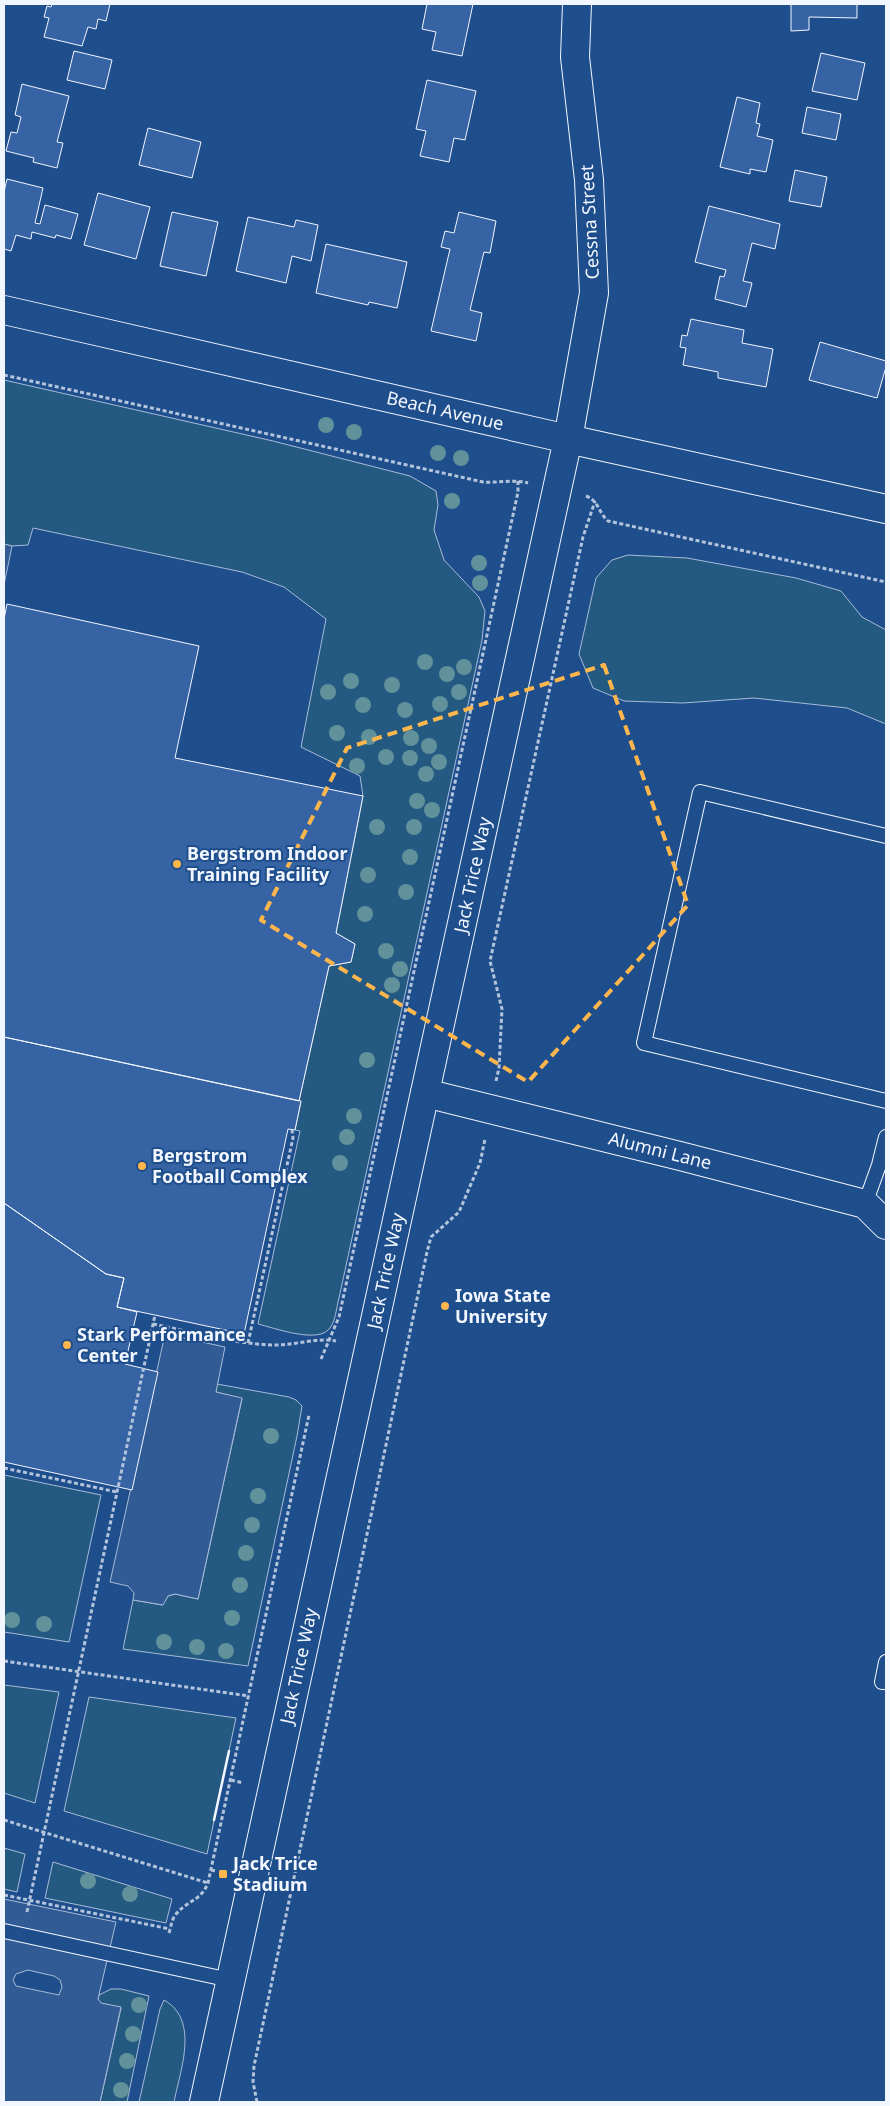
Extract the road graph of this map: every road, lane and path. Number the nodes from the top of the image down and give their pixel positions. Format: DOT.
graph roads {
  1 [pos="577,4"];
  2 [pos="4,310"];
  3 [pos="4,375"];
  4 [pos="568,439"];
  5 [pos="518,480"];
  6 [pos="523,481"];
  7 [pos="588,496"];
  8 [pos="595,501"];
  9 [pos="886,509"];
  10 [pos="886,582"];
  11 [pos="886,836"];
  12 [pos="490,961"];
  13 [pos="425,1093"];
  14 [pos="886,1101"];
  15 [pos="292,1130"];
  16 [pos="886,1137"];
  17 [pos="865,1204"];
  18 [pos="886,1225"];
  19 [pos="431,1237"];
  20 [pos="155,1315"];
  21 [pos="153,1324"];
  22 [pos="329,1340"];
  23 [pos="336,1341"];
  24 [pos="248,1343"];
  25 [pos="321,1359"];
  26 [pos="309,1415"];
  27 [pos="4,1468"];
  28 [pos="117,1492"];
  29 [pos="4,1661"];
  30 [pos="886,1662"];
  31 [pos="79,1671"];
  32 [pos="886,1682"];
  33 [pos="249,1696"];
  34 [pos="231,1780"];
  35 [pos="243,1783"];
  36 [pos="4,1820"];
  37 [pos="44,1833"];
  38 [pos="210,1870"];
  39 [pos="223,1872"];
  40 [pos="208,1883"];
  41 [pos="4,1895"];
  42 [pos="29,1902"];
  43 [pos="4,1931"];
  44 [pos="230,1980"];
  45 [pos="204,2102"];
  46 [pos="257,2102"];
  1 -- 4 [label="street, Cessna Street"];
  2 -- 4 [label="street, Beach Avenue"];
  3 -- 5 [label="path"];
  4 -- 9 [label="street, Beach Avenue"];
  4 -- 13 [label="street, Jack Trice Way"];
  5 -- 6 [label="path"];
  5 -- 22 [label="path"];
  7 -- 8 [label="path"];
  8 -- 10 [label="path"];
  8 -- 12 [label="path"];
  11 -- 14 [label="lane"];
  13 -- 17 [label="street, Alumni Lane"];
  13 -- 44 [label="street, Jack Trice Way"];
  15 -- 24 [label="path"];
  16 -- 17 [label="lane"];
  17 -- 18 [label="street"];
  19 -- 46 [label="path"];
  20 -- 21 [label="path"];
  21 -- 24 [label="path"];
  21 -- 28 [label="path"];
  22 -- 23 [label="path"];
  22 -- 24 [label="path"];
  22 -- 25 [label="path"];
  26 -- 33 [label="path"];
  27 -- 28 [label="path"];
  28 -- 31 [label="path"];
  29 -- 31 [label="path"];
  30 -- 32 [label="lane"];
  31 -- 33 [label="path"];
  31 -- 37 [label="path"];
  33 -- 34 [label="path"];
  34 -- 35 [label="path"];
  34 -- 38 [label="path"];
  36 -- 37 [label="path"];
  37 -- 40 [label="path"];
  37 -- 42 [label="path"];
  38 -- 39 [label="path"];
  38 -- 40 [label="path"];
  40 -- 42 [label="path"];
  41 -- 42 [label="path"];
  43 -- 44 [label="lane"];
  44 -- 45 [label="street, Jack Trice Way"];
}
